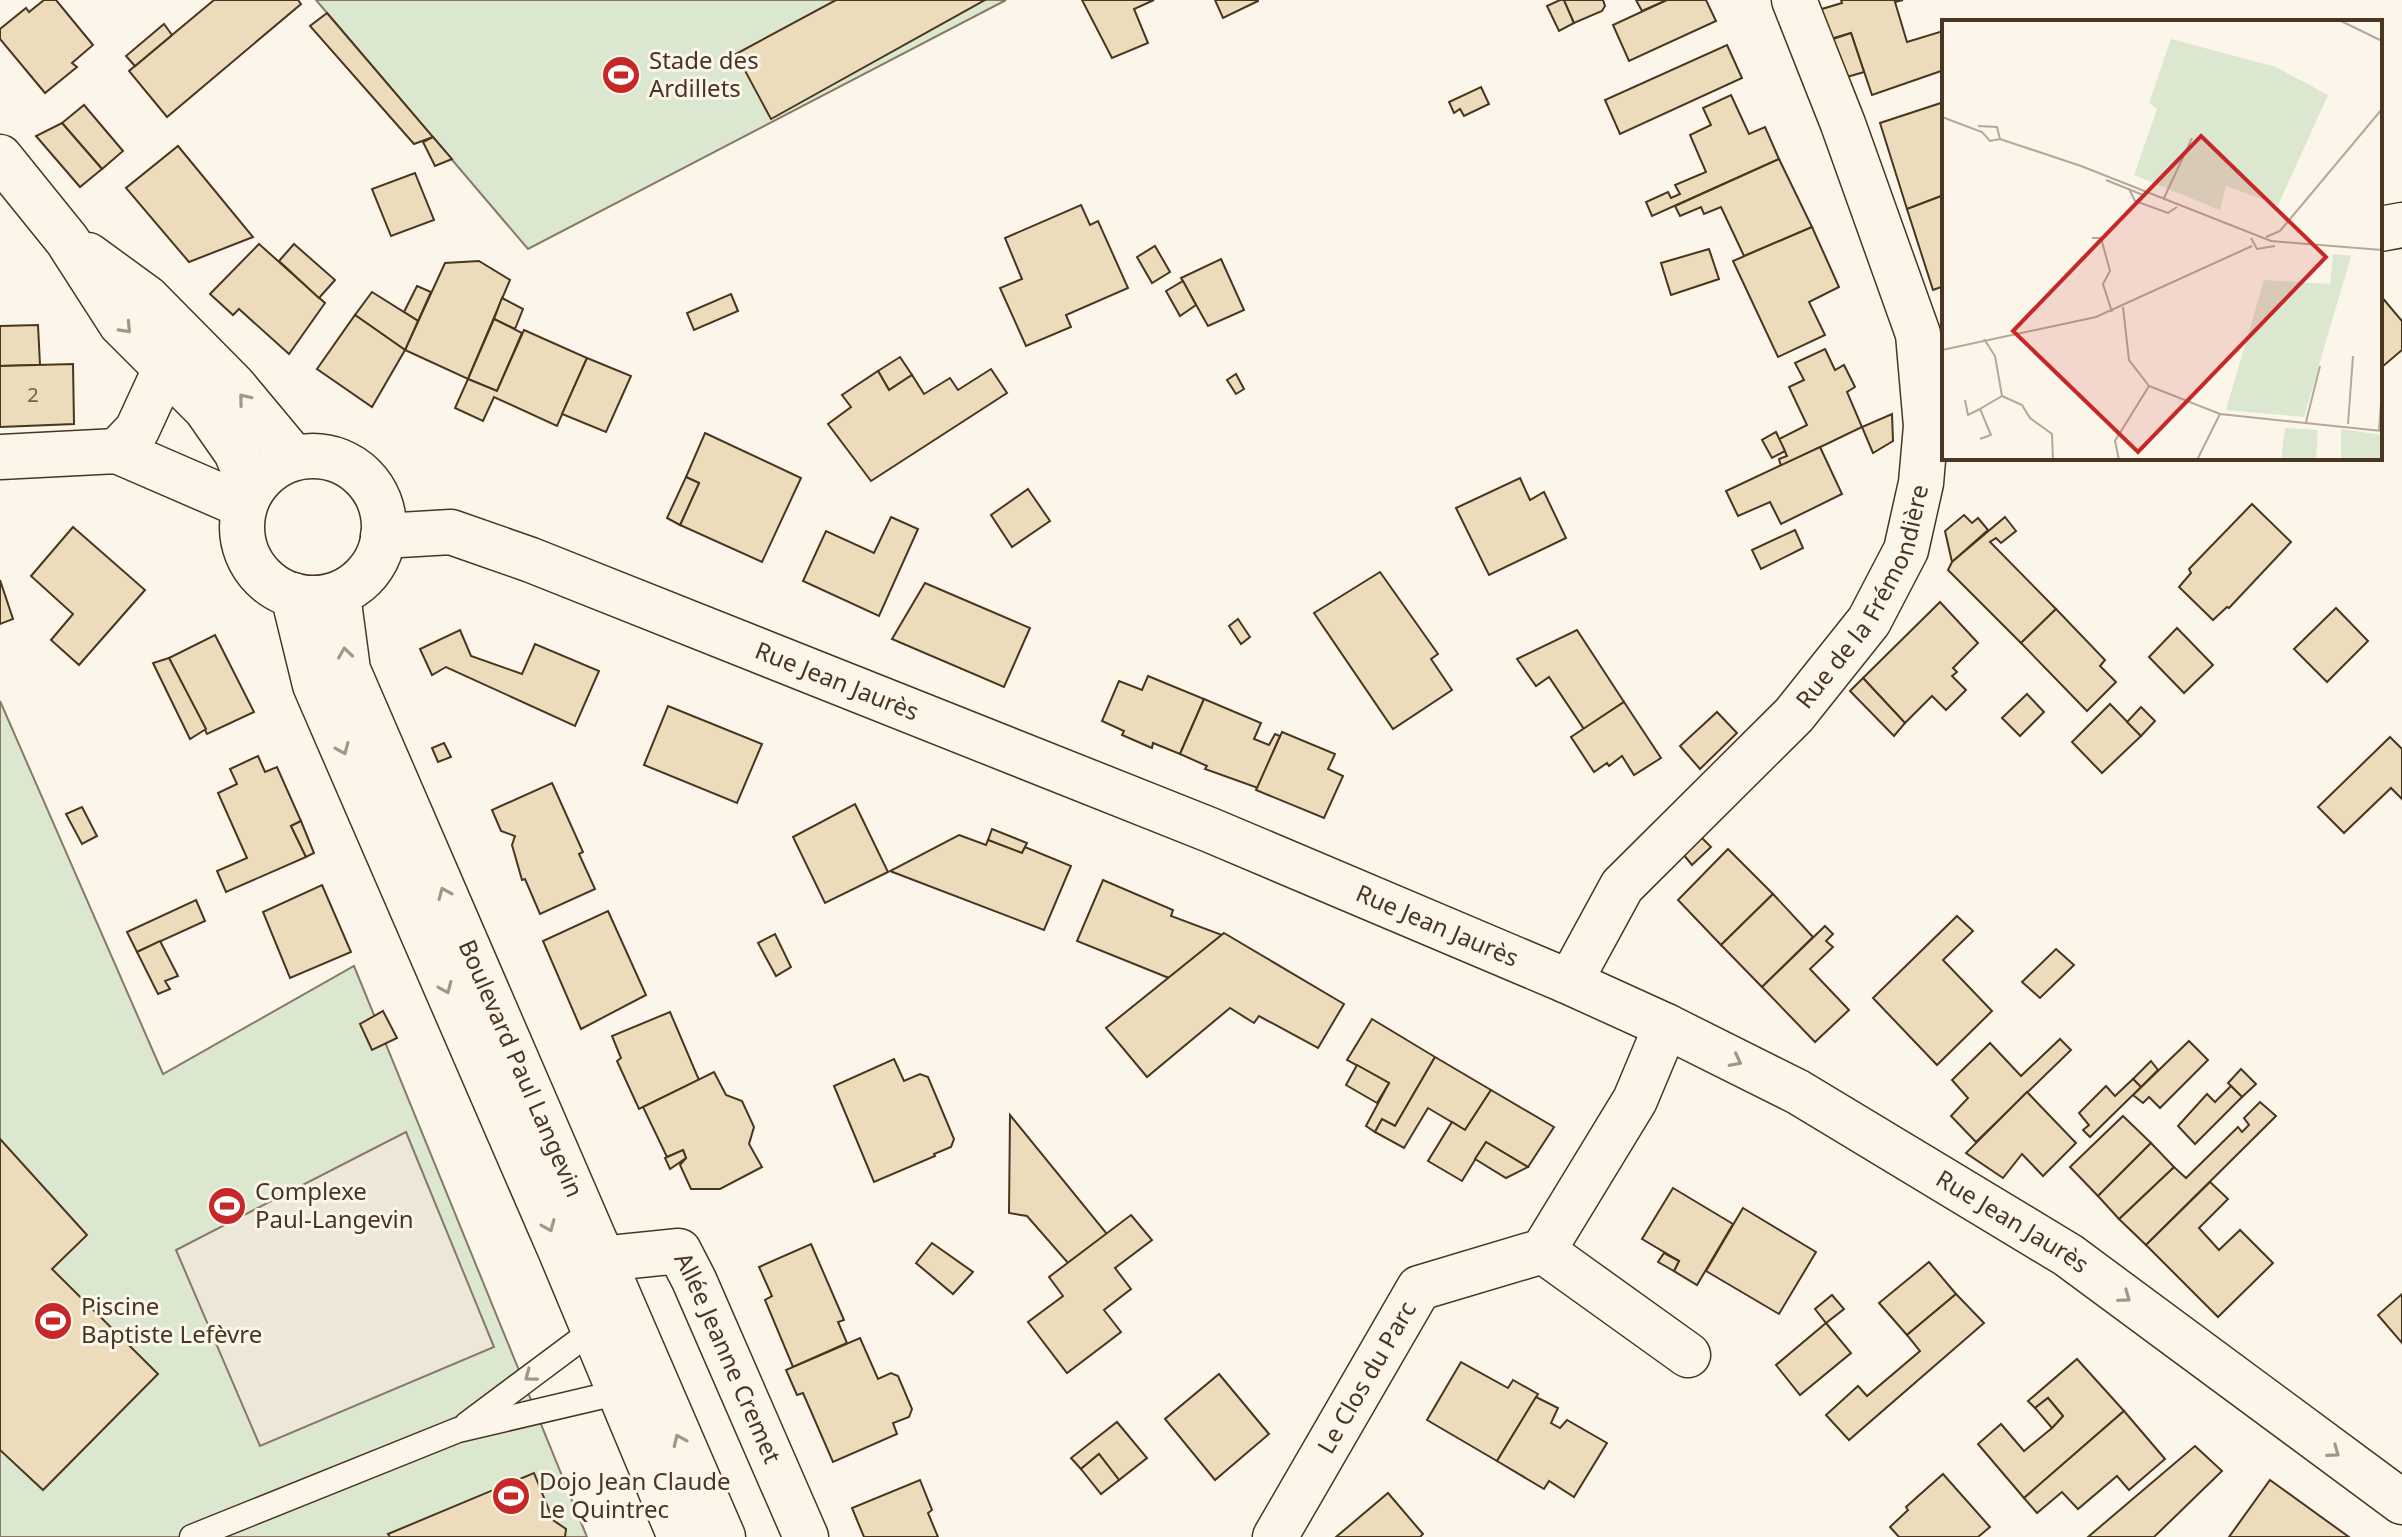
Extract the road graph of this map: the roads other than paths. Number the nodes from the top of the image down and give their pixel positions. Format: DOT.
graph roads {
  1 [pos="1794,0"];
  2 [pos="0,157"];
  3 [pos="2402,225"];
  4 [pos="2382,229"];
  5 [pos="67,240"];
  6 [pos="1931,330"];
  7 [pos="166,367"];
  8 [pos="117,451"];
  9 [pos="0,457"];
  10 [pos="294,458"];
  11 [pos="248,498"];
  12 [pos="383,536"];
  13 [pos="293,595"];
  14 [pos="338,595"];
  15 [pos="1567,981"];
  16 [pos="1666,1026"];
  17 [pos="1543,1251"];
  18 [pos="601,1259"];
  19 [pos="593,1330"];
  20 [pos="1688,1355"];
  21 [pos="620,1392"];
  22 [pos="458,1430"];
  23 [pos="2402,1502"];
  24 [pos="192,1537"];
  25 [pos="680,1537"];
  26 [pos="723,1537"];
  27 [pos="806,1537"];
  28 [pos="1275,1537"];
  1 -- 6 [label="street, Rue de la Frémondière"];
  2 -- 5 [label="street"];
  3 -- 4 [label="street"];
  5 -- 7 [label="street, one-way"];
  10 -- 5 [label="street, one-way"];
  6 -- 15 [label="street, Rue de la Frémondière"];
  7 -- 8 [label="street"];
  7 -- 11 [label="street"];
  8 -- 9 [label="street"];
  8 -- 11 [label="street"];
  10 -- 11 [label="street"];
  10 -- 12 [label="street"];
  11 -- 13 [label="street"];
  12 -- 14 [label="street"];
  12 -- 15 [label="street, Rue Jean Jaurès"];
  13 -- 14 [label="street"];
  13 -- 19 [label="street, Boulevard Paul Langevin, one-way"];
  18 -- 14 [label="street, Boulevard Paul Langevin, one-way"];
  15 -- 16 [label="street, Rue Jean Jaurès"];
  16 -- 17 [label="street"];
  16 -- 23 [label="street, Rue Jean Jaurès, one-way"];
  17 -- 20 [label="street"];
  17 -- 28 [label="street, Le Clos du Parc"];
  26 -- 18 [label="street, Boulevard Paul Langevin, one-way"];
  18 -- 27 [label="street, Allée Jeanne Cremet"];
  19 -- 21 [label="street, Boulevard Paul Langevin"];
  19 -- 22 [label="lane, one-way"];
  21 -- 22 [label="lane"];
  21 -- 25 [label="street, Boulevard Paul Langevin"];
  22 -- 24 [label="lane"];
}
